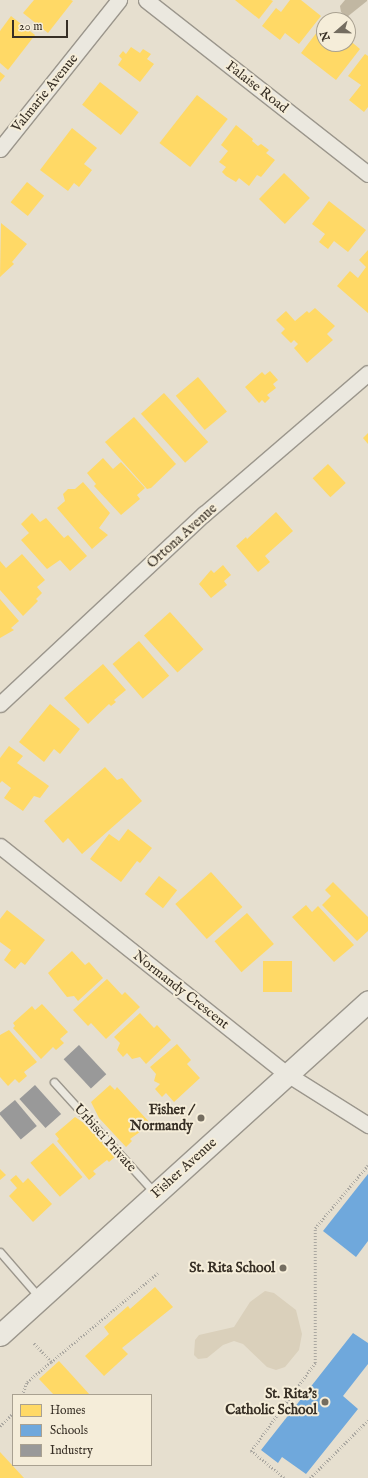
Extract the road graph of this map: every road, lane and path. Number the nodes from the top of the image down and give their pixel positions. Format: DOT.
graph roads {
  1 [pos="119,0"];
  2 [pos="146,0"];
  3 [pos="0,149"];
  4 [pos="368,174"];
  5 [pos="368,374"];
  6 [pos="0,704"];
  7 [pos="0,846"];
  8 [pos="368,1001"];
  9 [pos="287,1074"];
  10 [pos="54,1082"];
  11 [pos="368,1125"];
  12 [pos="368,1165"];
  13 [pos="156,1193"];
  14 [pos="0,1252"];
  15 [pos="158,1273"];
  16 [pos="40,1298"];
  17 [pos="0,1335"];
  18 [pos="33,1343"];
  19 [pos="51,1362"];
  20 [pos="22,1394"];
  21 [pos="12,1414"];
  22 [pos="368,1420"];
  23 [pos="0,1426"];
  24 [pos="284,1478"];
  25 [pos="310,1478"];
  1 -- 3 [label="street, Valmarie Avenue"];
  2 -- 4 [label="street, Falaise Road"];
  5 -- 6 [label="street, Ortona Avenue"];
  7 -- 9 [label="street, Normandy Crescent"];
  8 -- 9 [label="main road, Fisher Avenue"];
  9 -- 11 [label="street, Normandy Crescent"];
  9 -- 13 [label="main road, Fisher Avenue"];
  10 -- 13 [label="lane, Urbisci Private"];
  12 -- 24 [label="path"];
  13 -- 16 [label="main road, Fisher Avenue"];
  14 -- 16 [label="lane"];
  15 -- 19 [label="path"];
  16 -- 17 [label="main road, Fisher Avenue"];
  18 -- 19 [label="path"];
  19 -- 20 [label="path"];
  21 -- 23 [label="path"];
  22 -- 25 [label="path"];
}
